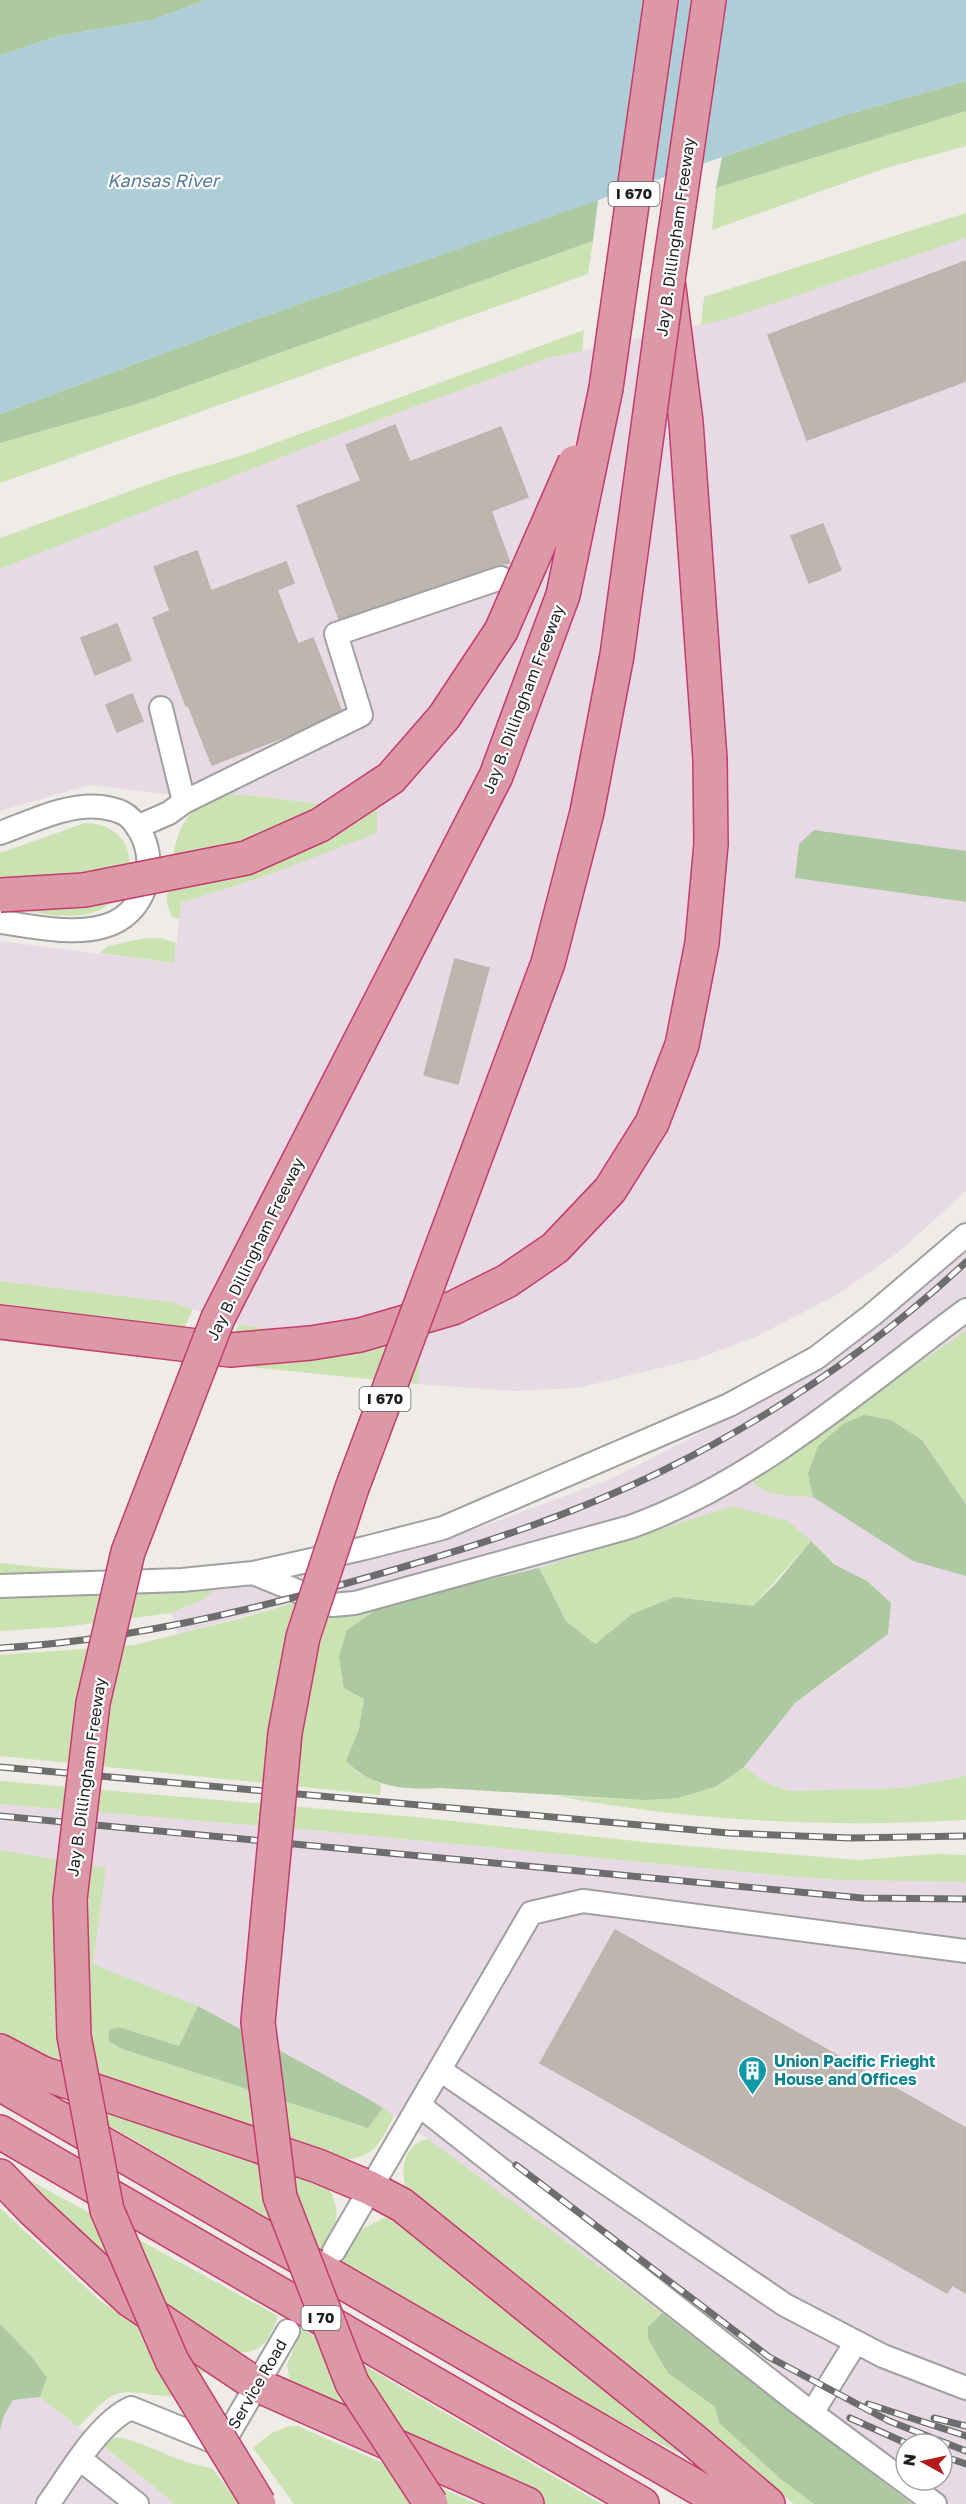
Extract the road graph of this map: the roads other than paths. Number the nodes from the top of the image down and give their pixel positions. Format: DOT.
graph roads {
  1 [pos="661,0"];
  2 [pos="709,0"];
  3 [pos="668,280"];
  4 [pos="606,388"];
  5 [pos="501,578"];
  6 [pos="161,708"];
  7 [pos="184,802"];
  8 [pos="137,827"];
  9 [pos="0,833"];
  10 [pos="0,895"];
  11 [pos="0,922"];
  12 [pos="966,1235"];
  13 [pos="966,1310"];
  14 [pos="0,1322"];
  15 [pos="253,1573"];
  16 [pos="0,1586"];
  17 [pos="966,1951"];
  18 [pos="0,2051"];
  19 [pos="440,2070"];
  20 [pos="0,2084"];
  21 [pos="419,2105"];
  22 [pos="0,2132"];
  23 [pos="0,2176"];
  24 [pos="370,2188"];
  25 [pos="0,2189"];
  26 [pos="33,2211"];
  27 [pos="334,2251"];
  28 [pos="288,2331"];
  29 [pos="856,2342"];
  30 [pos="257,2385"];
  31 [pos="966,2388"];
  32 [pos="812,2413"];
  33 [pos="80,2459"];
  34 [pos="48,2504"];
  35 [pos="137,2504"];
  36 [pos="259,2504"];
  37 [pos="431,2504"];
  38 [pos="527,2504"];
  39 [pos="642,2504"];
  40 [pos="726,2504"];
  41 [pos="768,2504"];
  42 [pos="935,2504"];
  1 -- 4 [label="highway, Jay B. Dillingham Freeway / I 670"];
  2 -- 3 [label="highway, Jay B. Dillingham Freeway / I 670"];
  3 -- 14 [label="highway, bridge"];
  3 -- 37 [label="highway, Jay B. Dillingham Freeway / I 670, bridge"];
  4 -- 10 [label="highway, bridge"];
  4 -- 36 [label="highway, Jay B. Dillingham Freeway / I 670, bridge"];
  5 -- 7 [label="street"];
  6 -- 7 [label="street"];
  7 -- 8 [label="street"];
  8 -- 9 [label="street"];
  8 -- 11 [label="street"];
  12 -- 15 [label="street"];
  13 -- 15 [label="street"];
  15 -- 16 [label="street"];
  17 -- 19 [label="street"];
  18 -- 24 [label="highway"];
  19 -- 21 [label="street"];
  19 -- 29 [label="street"];
  20 -- 40 [label="highway, I 70"];
  21 -- 24 [label="street"];
  21 -- 32 [label="street"];
  22 -- 39 [label="highway, I 70"];
  23 -- 26 [label="highway"];
  24 -- 27 [label="street"];
  24 -- 41 [label="highway"];
  25 -- 26 [label="highway"];
  26 -- 30 [label="highway"];
  28 -- 30 [label="street, Service Road"];
  29 -- 31 [label="street"];
  29 -- 32 [label="street"];
  30 -- 33 [label="street, Service Road"];
  30 -- 38 [label="highway"];
  32 -- 42 [label="street"];
  33 -- 34 [label="street"];
  33 -- 35 [label="street"];
}
